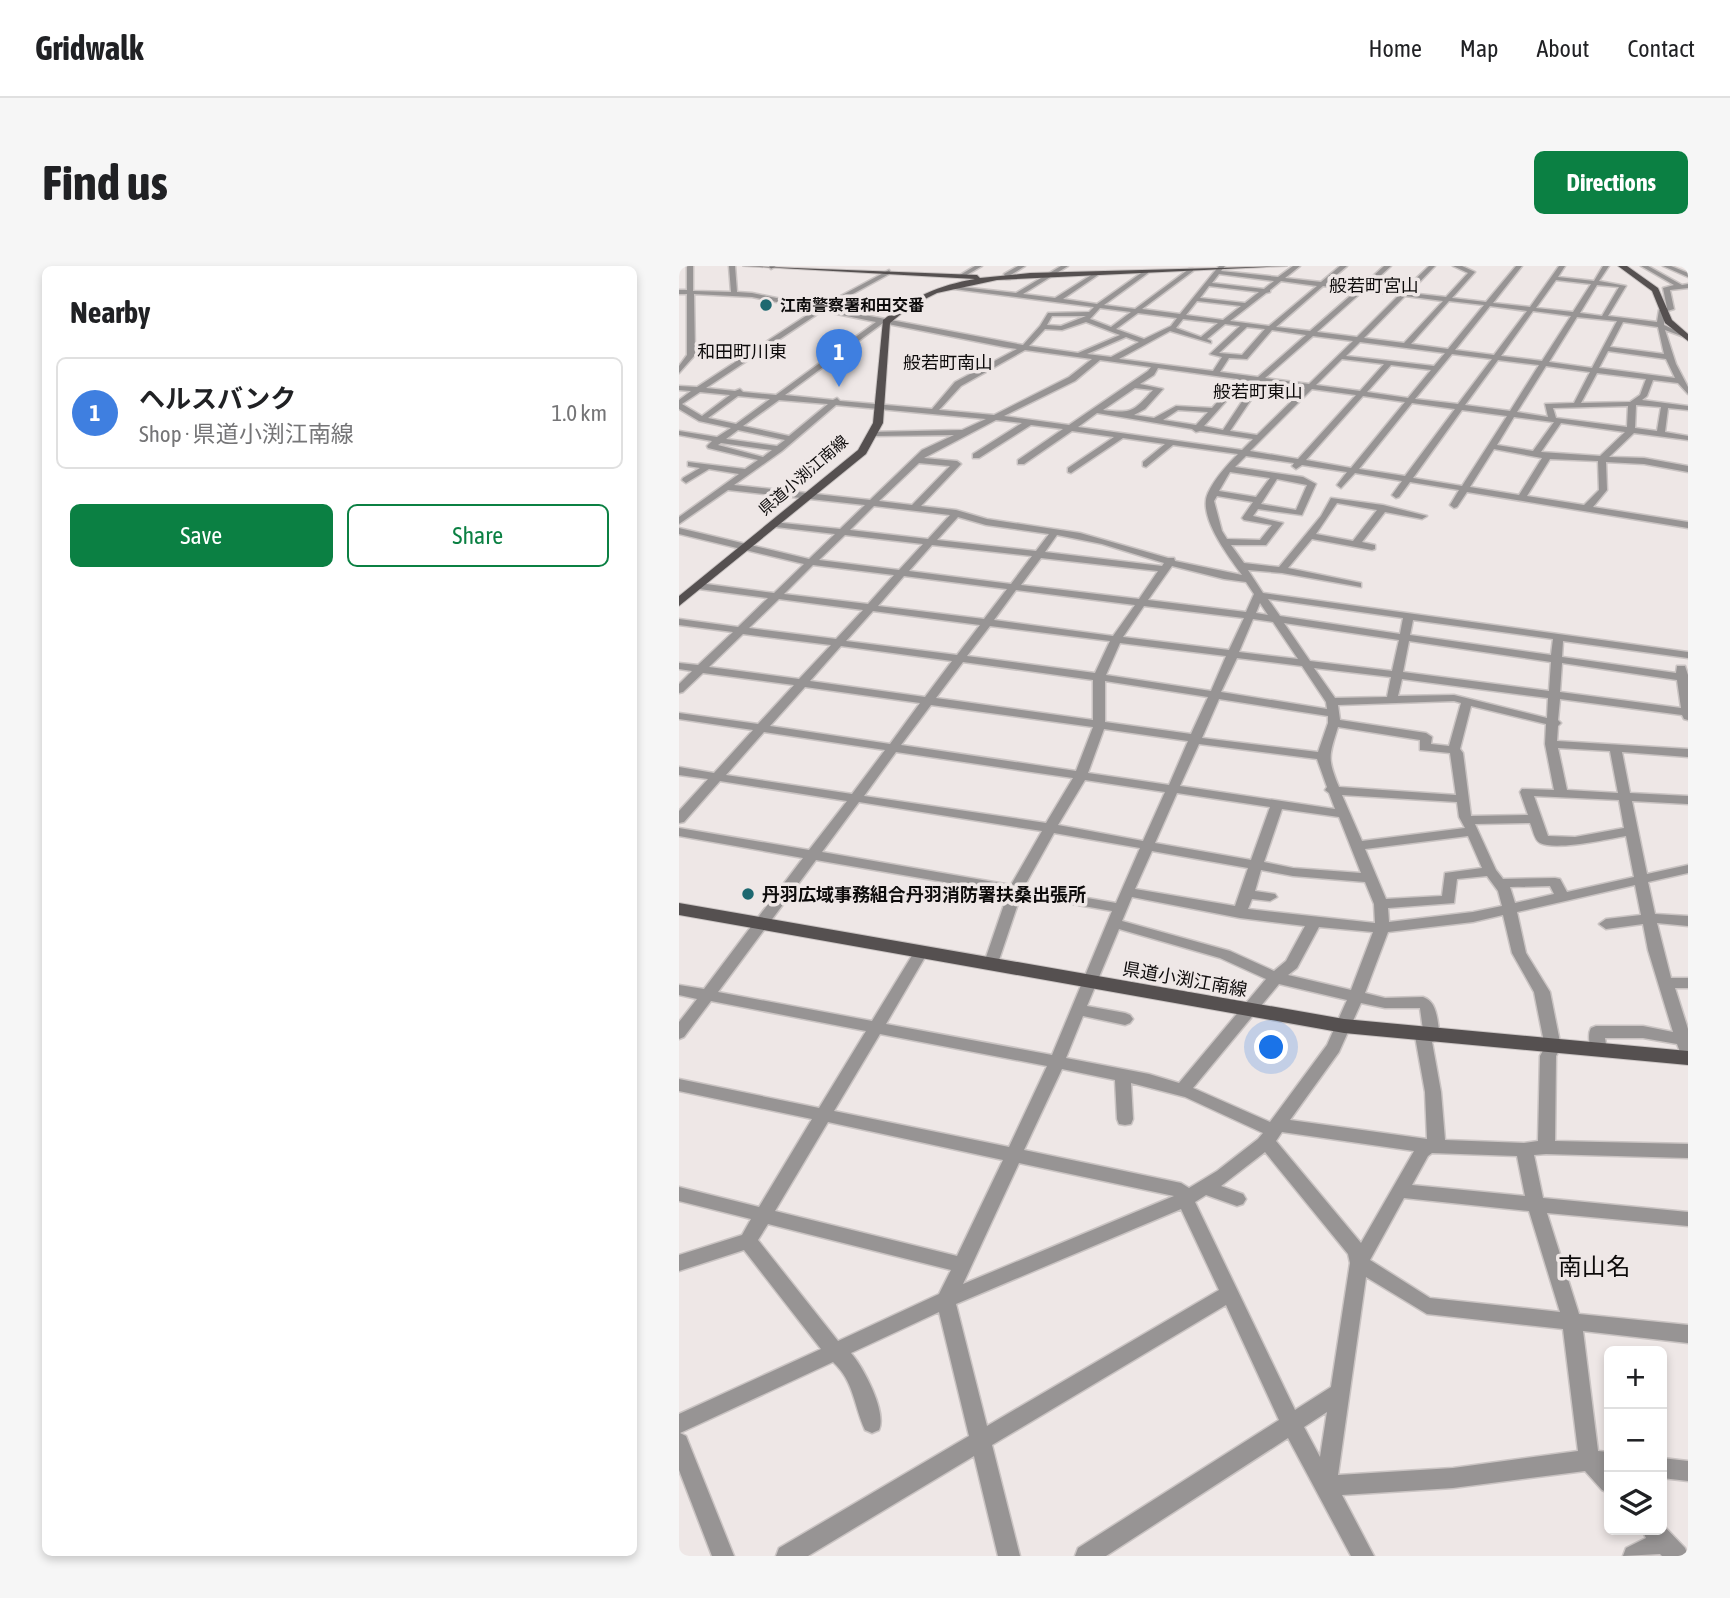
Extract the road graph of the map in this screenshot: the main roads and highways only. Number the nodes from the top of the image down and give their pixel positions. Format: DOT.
graph roads {
  1 [pos="747,266"];
  2 [pos="1283,266"];
  3 [pos="1622,266"];
  4 [pos="772,267"];
  5 [pos="813,267"];
  6 [pos="1154,268"];
  7 [pos="1188,269"];
  8 [pos="1220,269"];
  9 [pos="991,280"];
  10 [pos="1687,337"];
  11 [pos="679,603"];
  12 [pos="679,909"];
  13 [pos="1687,1050"];
  1 -- 4 [label="main road"];
  2 -- 8 [label="main road"];
  3 -- 10 [label="main road"];
  4 -- 5 [label="main road"];
  5 -- 9 [label="main road"];
  6 -- 7 [label="main road"];
  6 -- 9 [label="main road"];
  7 -- 8 [label="main road"];
  9 -- 11 [label="main road, 県道小渕江南線"];
  12 -- 13 [label="main road, 県道小渕江南線"];
}
